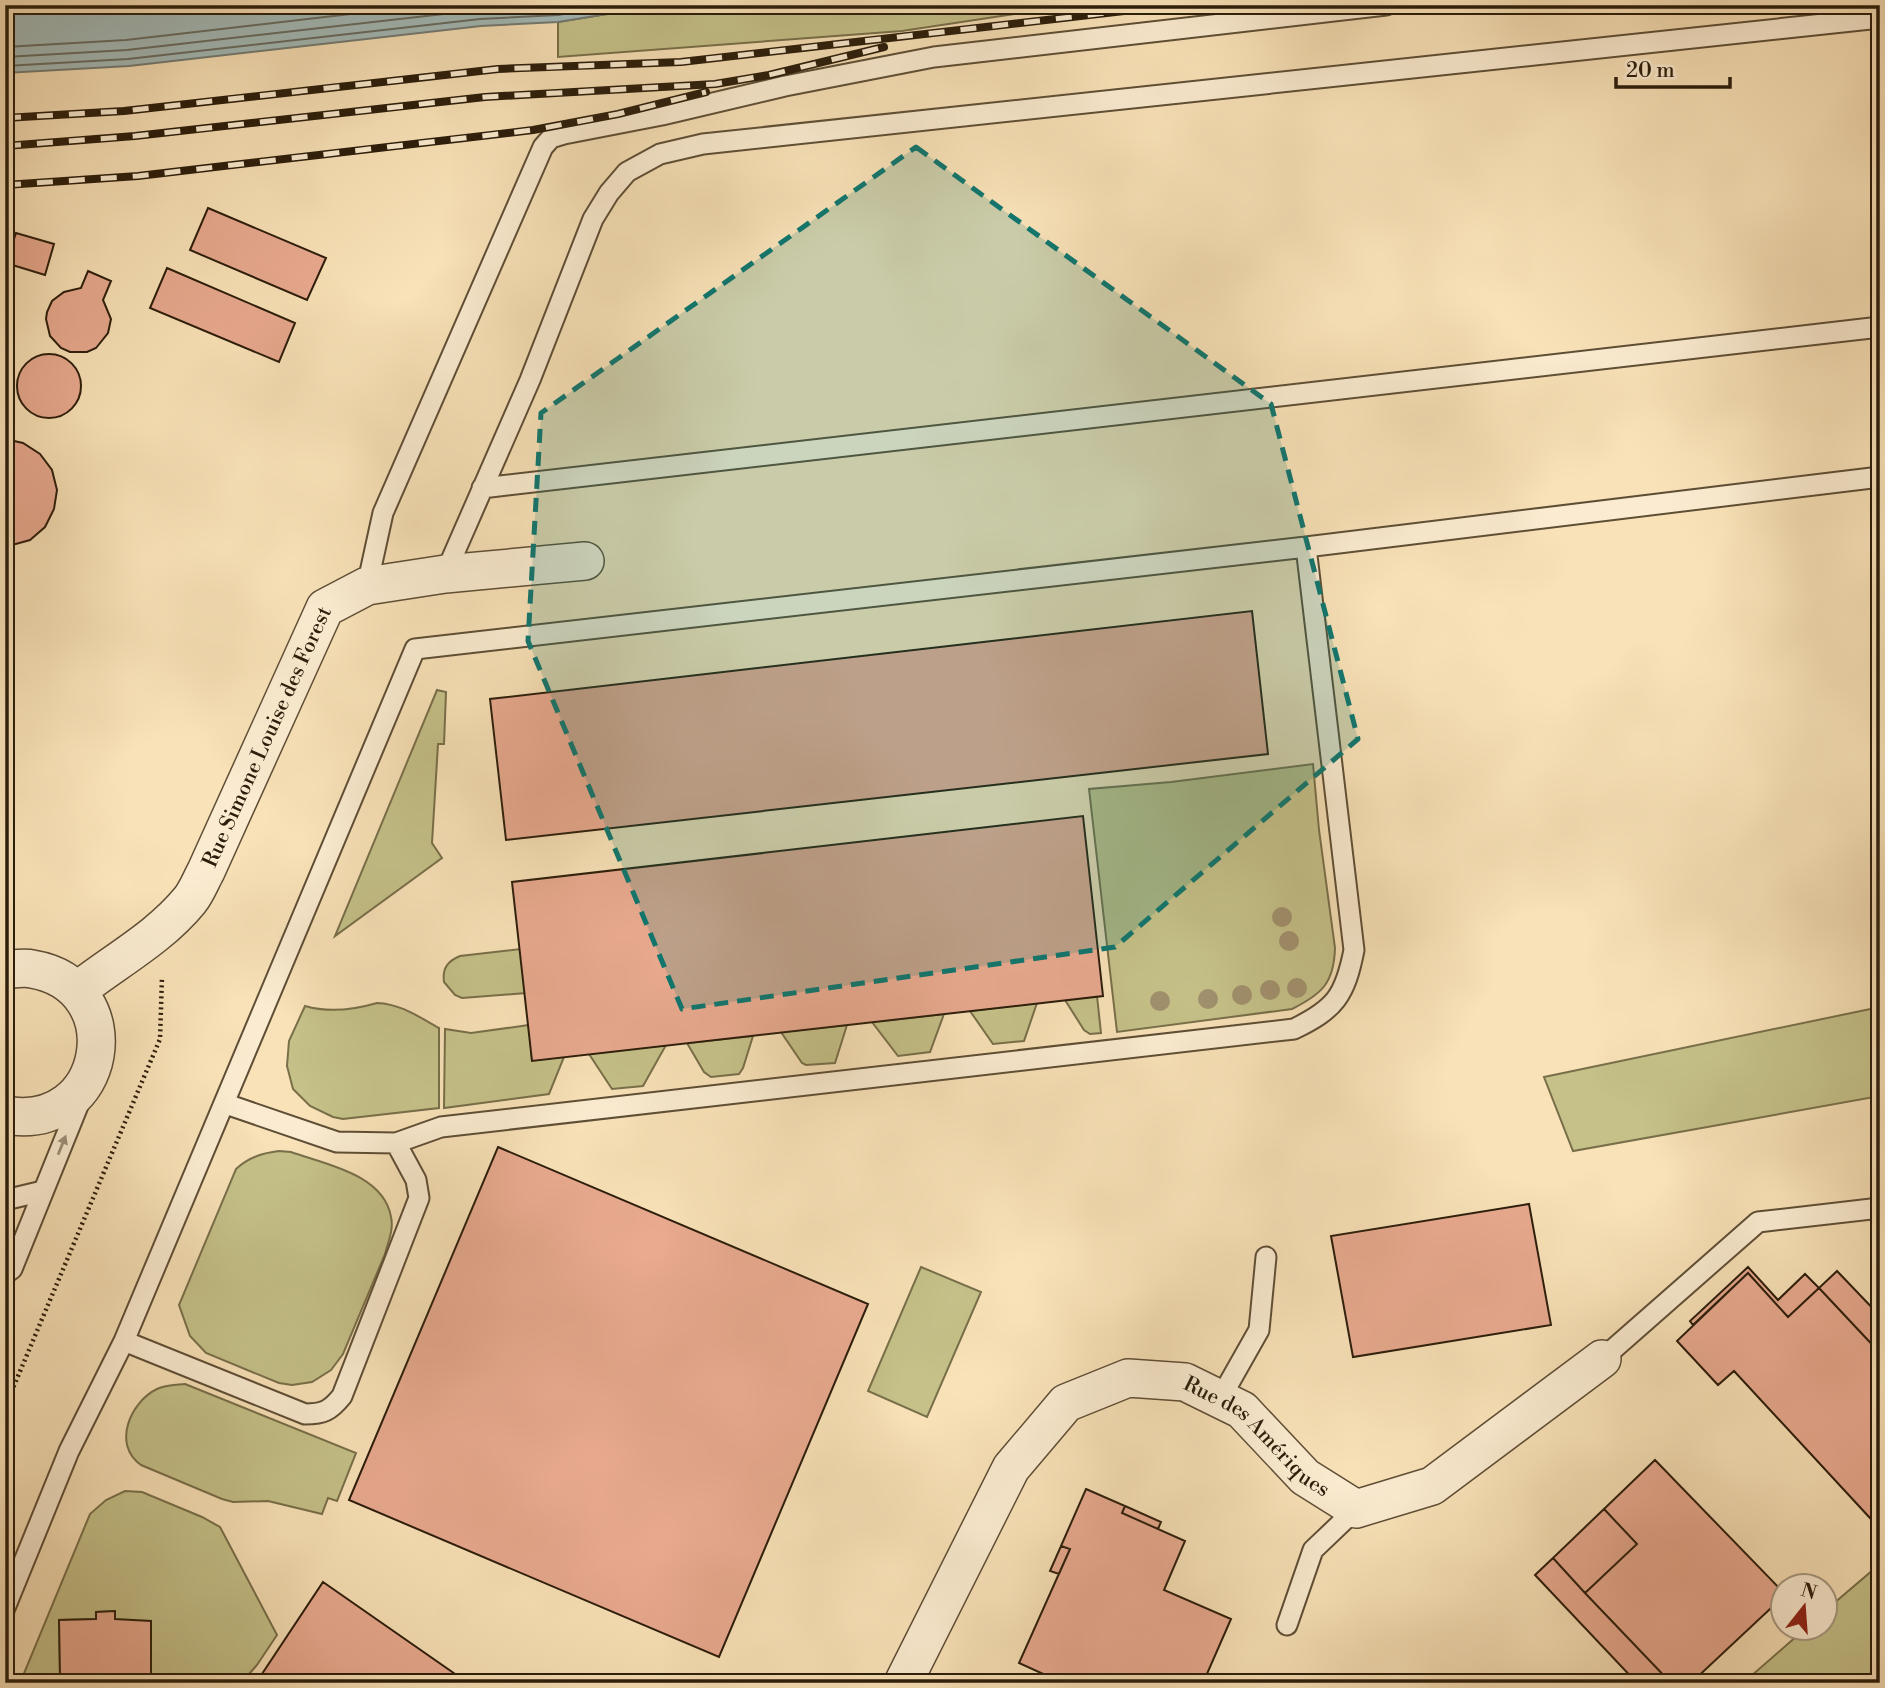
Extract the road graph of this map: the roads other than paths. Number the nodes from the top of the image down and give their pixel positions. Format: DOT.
graph roads {
  1 [pos="1386,5"];
  2 [pos="1880,18"];
  3 [pos="1880,327"];
  4 [pos="1880,477"];
  5 [pos="482,488"];
  6 [pos="1306,547"];
  7 [pos="585,561"];
  8 [pos="445,574"];
  9 [pos="367,586"];
  10 [pos="5,970"];
  11 [pos="77,991"];
  12 [pos="88,1080"];
  13 [pos="226,1104"];
  14 [pos="5,1115"];
  15 [pos="396,1143"];
  16 [pos="43,1191"];
  17 [pos="5,1200"];
  18 [pos="1880,1208"];
  19 [pos="1266,1257"];
  20 [pos="5,1274"];
  21 [pos="124,1342"];
  22 [pos="1602,1359"];
  23 [pos="1220,1399"];
  24 [pos="1356,1509"];
  25 [pos="5,1608"];
  26 [pos="1286,1625"];
  27 [pos="903,1683"];
  1 -- 9 [label="lane"];
  2 -- 5 [label="lane"];
  3 -- 5 [label="lane"];
  4 -- 6 [label="lane"];
  5 -- 8 [label="lane"];
  6 -- 13 [label="lane"];
  6 -- 15 [label="lane"];
  7 -- 8 [label="street, Rue Simone Louise des Forest"];
  8 -- 9 [label="street, Rue Simone Louise des Forest"];
  9 -- 11 [label="street, Rue Simone Louise des Forest"];
  10 -- 11 [label="street"];
  11 -- 12 [label="street"];
  12 -- 14 [label="street"];
  16 -- 12 [label="lane, one-way"];
  13 -- 15 [label="lane"];
  13 -- 21 [label="lane"];
  15 -- 21 [label="lane"];
  16 -- 17 [label="lane"];
  16 -- 20 [label="lane"];
  18 -- 22 [label="lane"];
  19 -- 23 [label="lane"];
  21 -- 25 [label="lane"];
  22 -- 24 [label="street, Rue des Amériques"];
  23 -- 24 [label="street, Rue des Amériques"];
  23 -- 27 [label="street, Rue des Amériques"];
  24 -- 26 [label="lane"];
}
